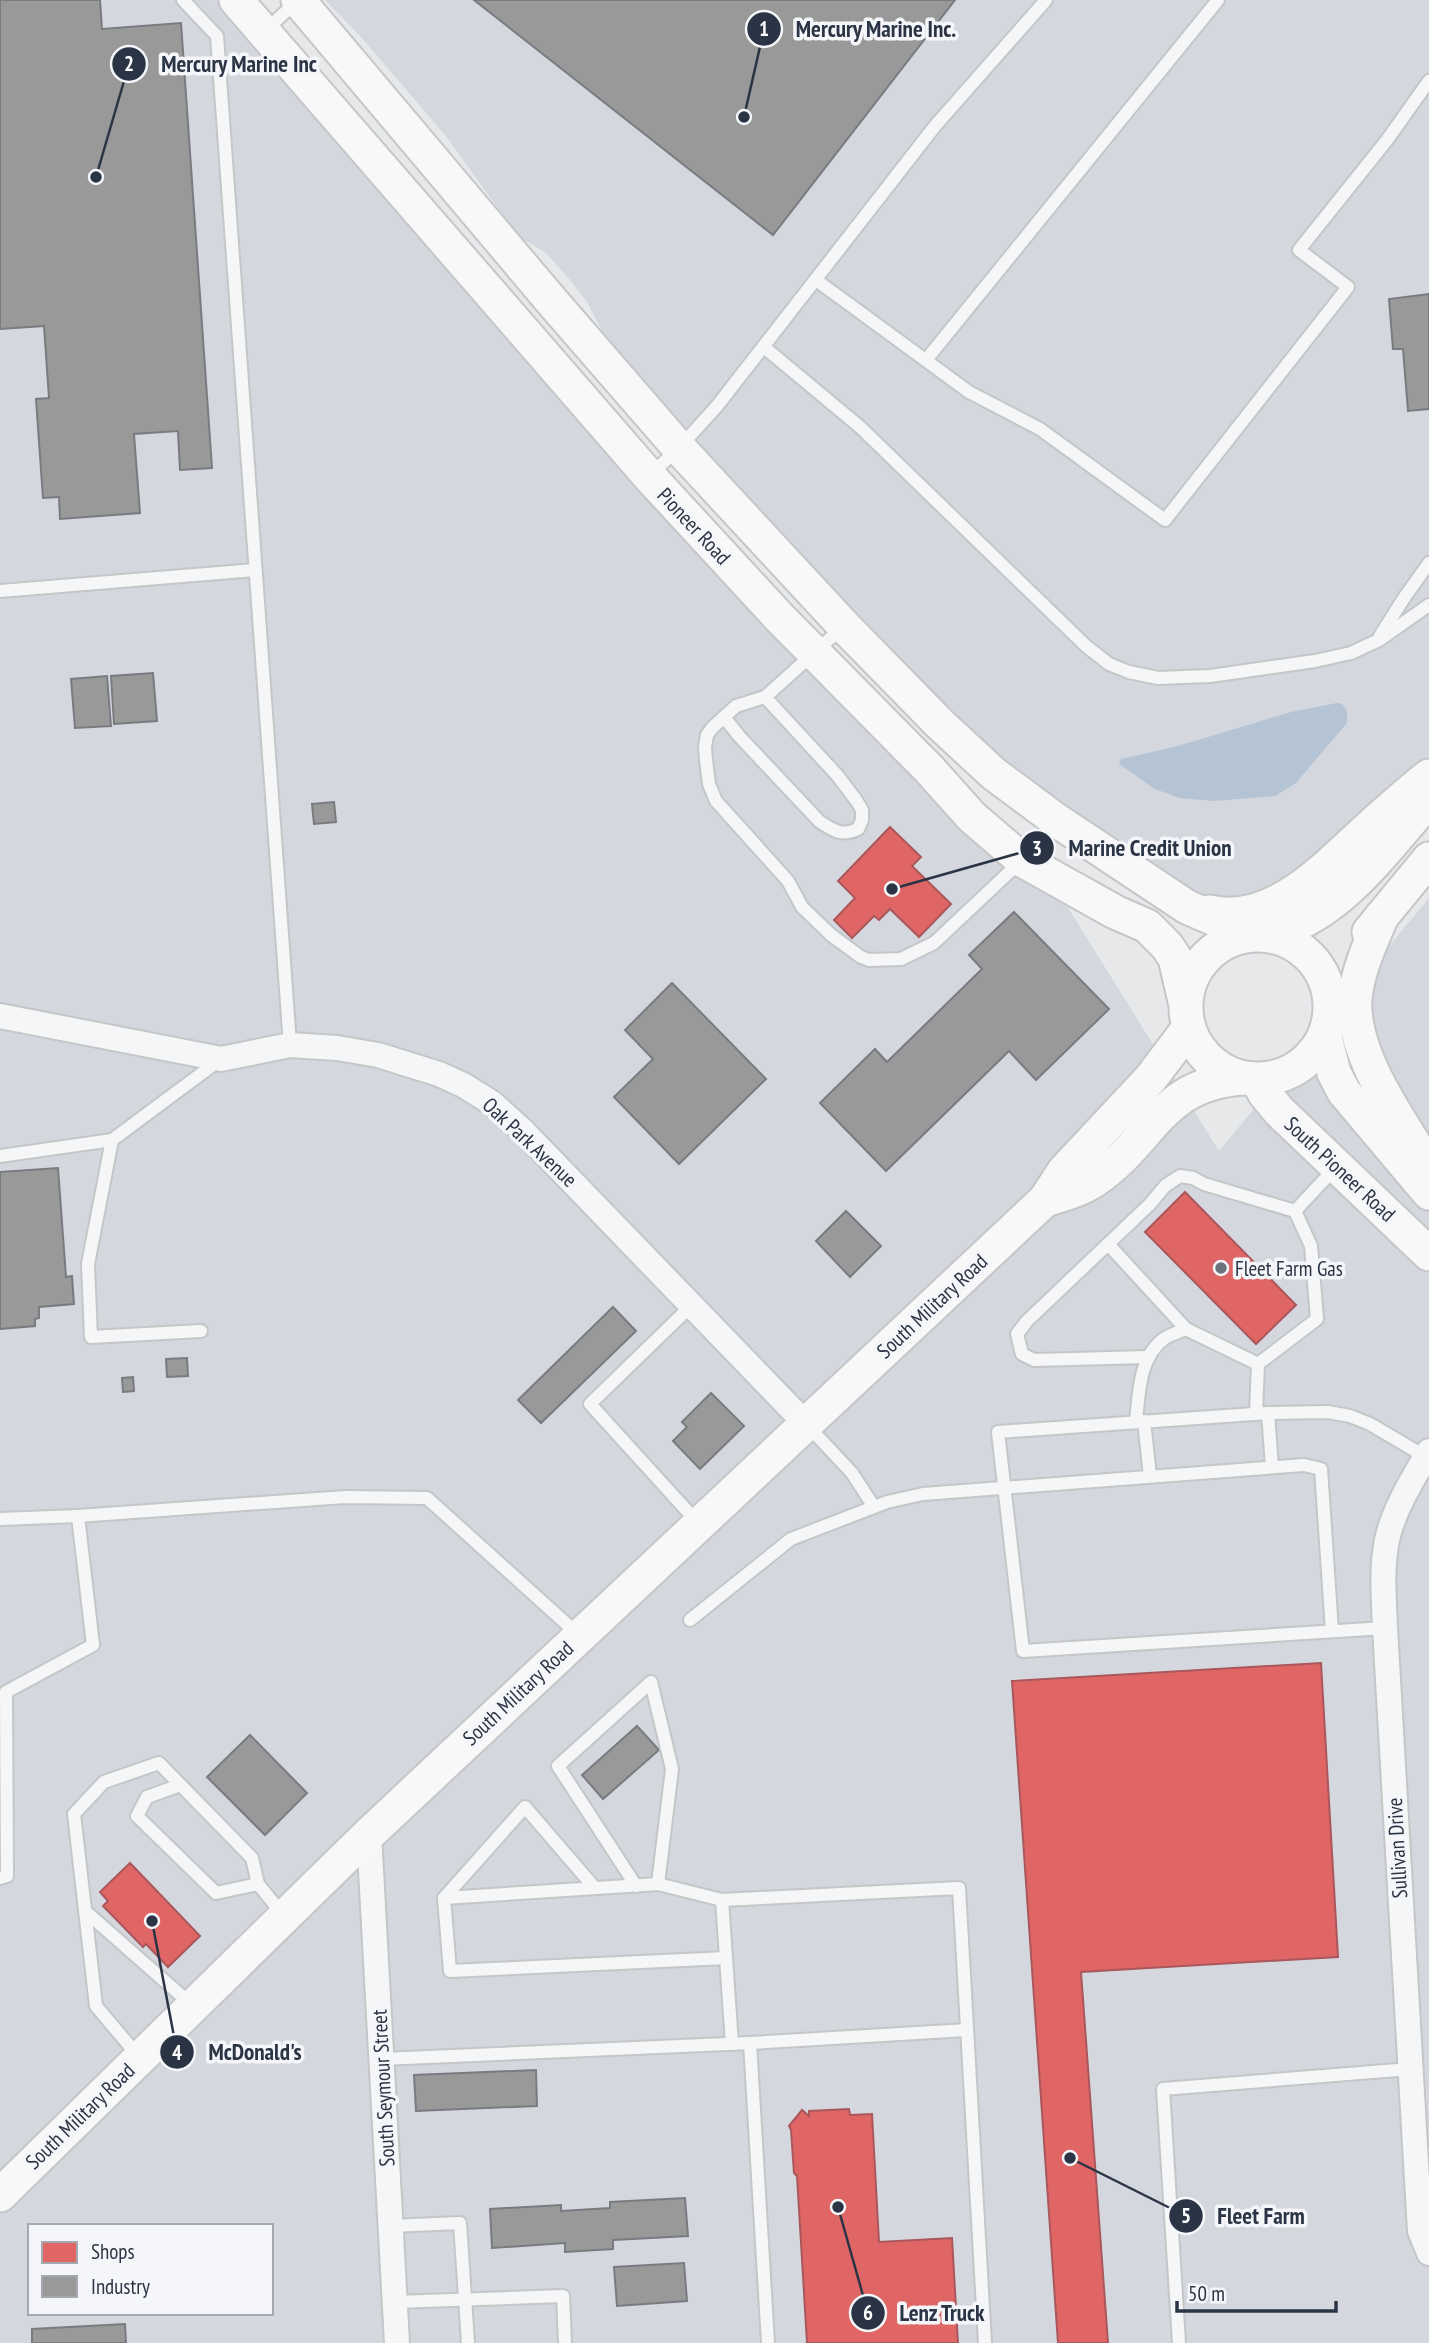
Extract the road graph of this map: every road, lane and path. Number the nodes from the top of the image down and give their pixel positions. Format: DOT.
graph roads {
  1 [pos="183,0"];
  2 [pos="236,0"];
  3 [pos="298,0"];
  4 [pos="1046,0"];
  5 [pos="1219,0"];
  6 [pos="264,33"];
  7 [pos="1429,81"];
  8 [pos="816,280"];
  9 [pos="764,347"];
  10 [pos="926,360"];
  11 [pos="679,448"];
  12 [pos="649,476"];
  13 [pos="1429,564"];
  14 [pos="255,570"];
  15 [pos="0,592"];
  16 [pos="1429,606"];
  17 [pos="844,625"];
  18 [pos="1378,640"];
  19 [pos="813,653"];
  20 [pos="765,696"];
  21 [pos="724,717"];
  22 [pos="1429,776"];
  23 [pos="1429,800"];
  24 [pos="1429,859"];
  25 [pos="1022,860"];
  26 [pos="1187,907"];
  27 [pos="1382,916"];
  28 [pos="1256,934"];
  29 [pos="1187,1015"];
  30 [pos="0,1016"];
  31 [pos="1328,1025"];
  32 [pos="290,1045"];
  33 [pos="221,1059"];
  34 [pos="1250,1079"];
  35 [pos="112,1140"];
  36 [pos="0,1156"];
  37 [pos="1337,1166"];
  38 [pos="1429,1168"];
  39 [pos="1429,1193"];
  40 [pos="1045,1200"];
  41 [pos="1295,1211"];
  42 [pos="1108,1244"];
  43 [pos="1429,1254"];
  44 [pos="692,1305"];
  45 [pos="1186,1329"];
  46 [pos="201,1332"];
  47 [pos="1147,1357"];
  48 [pos="1258,1364"];
  49 [pos="1262,1413"];
  50 [pos="1140,1421"];
  51 [pos="806,1424"];
  52 [pos="1427,1454"];
  53 [pos="1272,1467"];
  54 [pos="1150,1476"];
  55 [pos="1004,1487"];
  56 [pos="874,1507"];
  57 [pos="78,1516"];
  58 [pos="0,1519"];
  59 [pos="699,1524"];
  60 [pos="690,1620"];
  61 [pos="1385,1628"];
  62 [pos="1332,1632"];
  63 [pos="580,1636"];
  64 [pos="180,1784"];
  65 [pos="369,1834"];
  66 [pos="0,1878"];
  67 [pos="257,1884"];
  68 [pos="658,1884"];
  69 [pos="636,1886"];
  70 [pos="594,1887"];
  71 [pos="444,1898"];
  72 [pos="722,1899"];
  73 [pos="85,1912"];
  74 [pos="284,1917"];
  75 [pos="726,1958"];
  76 [pos="193,2006"];
  77 [pos="967,2030"];
  78 [pos="750,2043"];
  79 [pos="732,2044"];
  80 [pos="140,2058"];
  81 [pos="381,2059"];
  82 [pos="1410,2069"];
  83 [pos="1420,2111"];
  84 [pos="0,2195"];
  85 [pos="390,2226"];
  86 [pos="1429,2253"];
  87 [pos="466,2299"];
  88 [pos="394,2302"];
  89 [pos="397,2343"];
  90 [pos="468,2343"];
  91 [pos="565,2343"];
  92 [pos="768,2343"];
  93 [pos="985,2343"];
  94 [pos="1179,2343"];
  1 -- 14 [label="lane"];
  2 -- 6 [label="main road, Pioneer Road"];
  3 -- 6 [label="lane"];
  3 -- 11 [label="main road, Pioneer Road"];
  4 -- 8 [label="lane"];
  5 -- 10 [label="lane"];
  6 -- 12 [label="main road, Pioneer Road"];
  7 -- 10 [label="lane"];
  8 -- 9 [label="lane"];
  8 -- 10 [label="lane"];
  9 -- 11 [label="lane"];
  9 -- 18 [label="lane"];
  11 -- 12 [label="lane"];
  11 -- 17 [label="main road, Pioneer Road"];
  12 -- 19 [label="main road, Pioneer Road"];
  13 -- 18 [label="lane"];
  14 -- 15 [label="lane"];
  14 -- 32 [label="lane"];
  16 -- 18 [label="lane"];
  17 -- 19 [label="lane"];
  17 -- 26 [label="main road, Pioneer Road"];
  19 -- 20 [label="lane"];
  19 -- 25 [label="main road, Pioneer Road"];
  20 -- 21 [label="lane"];
  20 -- 21 [label="lane"];
  21 -- 25 [label="lane"];
  22 -- 26 [label="main road"];
  23 -- 28 [label="main road"];
  24 -- 27 [label="main road"];
  25 -- 29 [label="main road, Pioneer Road"];
  26 -- 28 [label="main road, Pioneer Road"];
  27 -- 31 [label="main road"];
  27 -- 38 [label="main road"];
  28 -- 29 [label="main road"];
  28 -- 31 [label="main road"];
  29 -- 34 [label="main road"];
  29 -- 40 [label="main road, South Military Road"];
  30 -- 33 [label="street, Oak Park Avenue"];
  31 -- 34 [label="main road"];
  31 -- 39 [label="main road, South Pioneer Road"];
  32 -- 33 [label="street, Oak Park Avenue"];
  32 -- 44 [label="street, Oak Park Avenue"];
  33 -- 35 [label="lane"];
  34 -- 37 [label="main road, South Pioneer Road"];
  34 -- 40 [label="main road, South Military Road"];
  35 -- 36 [label="lane"];
  35 -- 46 [label="lane"];
  37 -- 41 [label="lane"];
  37 -- 43 [label="main road, South Pioneer Road"];
  40 -- 51 [label="main road, South Military Road"];
  41 -- 42 [label="lane"];
  41 -- 48 [label="lane"];
  42 -- 45 [label="lane"];
  42 -- 47 [label="lane"];
  44 -- 51 [label="street, Oak Park Avenue"];
  44 -- 59 [label="lane"];
  45 -- 47 [label="lane"];
  45 -- 48 [label="lane"];
  47 -- 50 [label="lane"];
  48 -- 49 [label="lane"];
  49 -- 50 [label="lane"];
  49 -- 52 [label="lane"];
  49 -- 53 [label="lane"];
  50 -- 54 [label="lane"];
  50 -- 55 [label="lane"];
  51 -- 56 [label="lane"];
  51 -- 59 [label="main road, South Military Road"];
  52 -- 61 [label="street, Sullivan Drive"];
  53 -- 54 [label="lane"];
  53 -- 62 [label="lane"];
  54 -- 55 [label="lane"];
  55 -- 56 [label="lane"];
  55 -- 62 [label="lane"];
  56 -- 60 [label="lane"];
  57 -- 58 [label="lane"];
  57 -- 63 [label="lane"];
  57 -- 66 [label="lane"];
  59 -- 63 [label="main road, South Military Road"];
  61 -- 62 [label="lane"];
  61 -- 82 [label="street, Sullivan Drive"];
  63 -- 65 [label="main road, South Military Road"];
  64 -- 67 [label="lane"];
  64 -- 67 [label="lane"];
  64 -- 73 [label="lane"];
  65 -- 74 [label="main road, South Military Road"];
  65 -- 81 [label="street, South Seymour Street"];
  67 -- 74 [label="lane"];
  68 -- 69 [label="lane"];
  68 -- 69 [label="lane"];
  68 -- 72 [label="lane"];
  69 -- 70 [label="lane"];
  70 -- 71 [label="lane"];
  70 -- 71 [label="lane"];
  71 -- 75 [label="lane"];
  72 -- 75 [label="lane"];
  72 -- 77 [label="lane"];
  73 -- 76 [label="lane"];
  73 -- 80 [label="lane"];
  74 -- 76 [label="main road, South Military Road"];
  75 -- 79 [label="lane"];
  76 -- 80 [label="main road, South Military Road"];
  77 -- 78 [label="lane"];
  77 -- 93 [label="lane"];
  78 -- 79 [label="lane"];
  78 -- 92 [label="lane"];
  79 -- 81 [label="lane"];
  80 -- 84 [label="main road, South Military Road"];
  81 -- 85 [label="street, South Seymour Street"];
  82 -- 83 [label="street, Sullivan Drive"];
  82 -- 94 [label="lane"];
  83 -- 86 [label="street, Sullivan Drive"];
  85 -- 87 [label="lane"];
  85 -- 88 [label="street, South Seymour Street"];
  87 -- 88 [label="lane"];
  87 -- 90 [label="lane"];
  87 -- 91 [label="lane"];
  88 -- 89 [label="street, South Seymour Street"];
}
